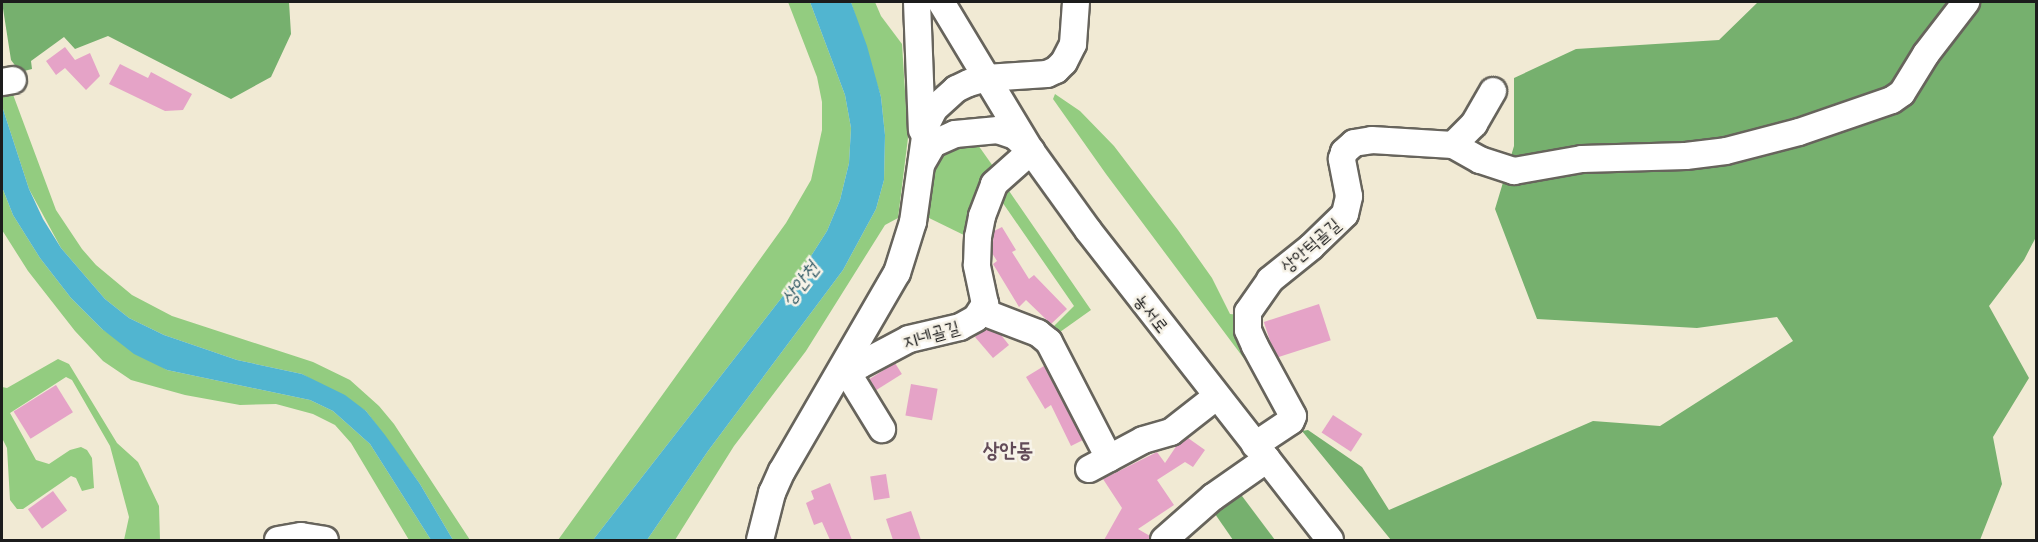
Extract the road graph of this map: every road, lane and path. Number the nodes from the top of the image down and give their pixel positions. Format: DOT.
graph roads {
  1 [pos="917,2"];
  2 [pos="941,2"];
  3 [pos="1076,2"];
  4 [pos="1966,2"];
  5 [pos="986,78"];
  6 [pos="1493,90"];
  7 [pos="1453,145"];
  8 [pos="1031,151"];
  9 [pos="922,157"];
  10 [pos="983,312"];
  11 [pos="844,367"];
  12 [pos="1217,396"];
  13 [pos="882,429"];
  14 [pos="1261,452"];
  15 [pos="278,540"];
  16 [pos="325,540"];
  17 [pos="760,540"];
  18 [pos="1164,540"];
  19 [pos="1330,540"];
  1 -- 9 [label="street"];
  2 -- 5 [label="street, 농서로"];
  3 -- 5 [label="street"];
  4 -- 7 [label="street"];
  5 -- 8 [label="street, 농서로"];
  5 -- 9 [label="street"];
  6 -- 7 [label="street"];
  7 -- 14 [label="street, 상안턱골길"];
  8 -- 9 [label="street"];
  8 -- 10 [label="street, 지네골길"];
  8 -- 12 [label="street, 농서로"];
  9 -- 11 [label="street"];
  10 -- 11 [label="street, 지네골길"];
  10 -- 12 [label="street"];
  11 -- 13 [label="street"];
  11 -- 17 [label="street"];
  12 -- 14 [label="street, 농서로"];
  14 -- 18 [label="street, 상안턱골길"];
  14 -- 19 [label="street, 농서로"];
  15 -- 16 [label="street"];
}
